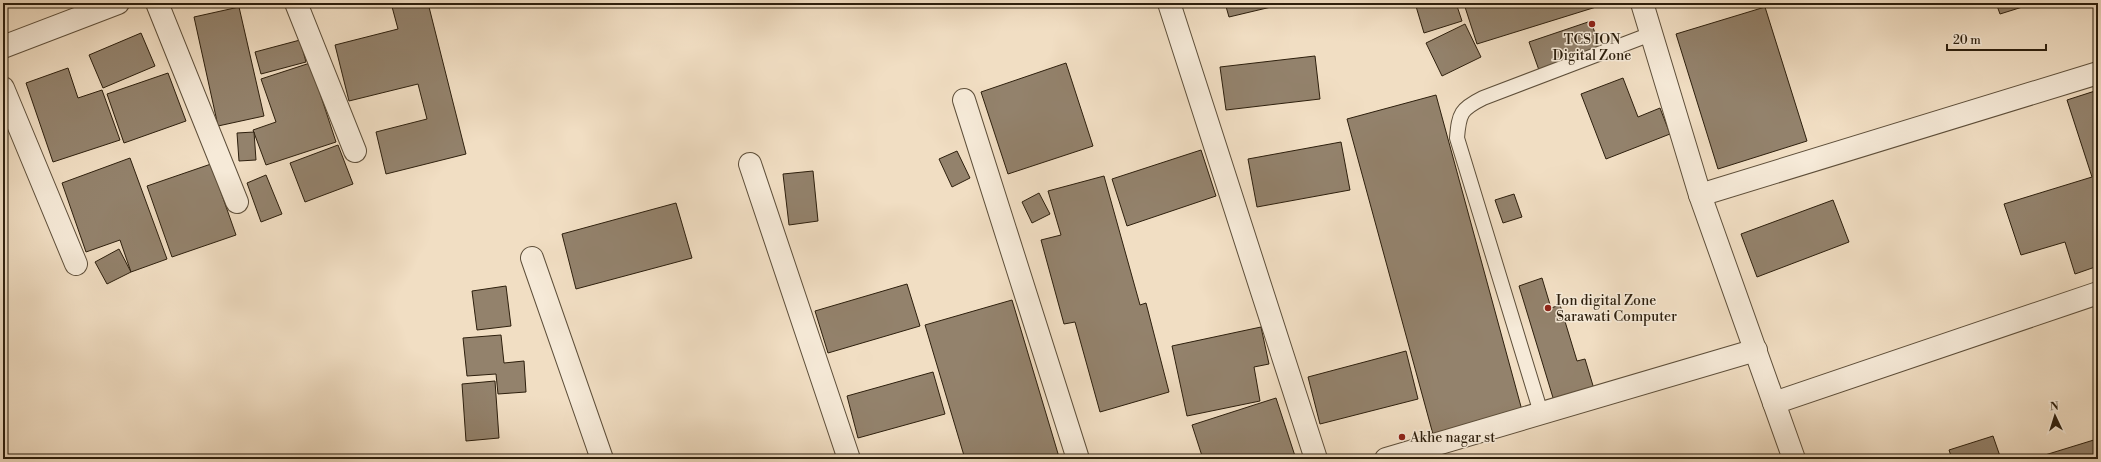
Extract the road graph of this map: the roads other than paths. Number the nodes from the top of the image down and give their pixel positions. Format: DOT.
graph roads {
  1 [pos="118,3"];
  2 [pos="157,3"];
  3 [pos="296,3"];
  4 [pos="1169,3"];
  5 [pos="1642,3"];
  6 [pos="1651,34"];
  7 [pos="3,47"];
  8 [pos="2098,73"];
  9 [pos="3,88"];
  10 [pos="964,100"];
  11 [pos="355,151"];
  12 [pos="750,164"];
  13 [pos="1700,195"];
  14 [pos="236,202"];
  15 [pos="532,258"];
  16 [pos="76,264"];
  17 [pos="2098,293"];
  18 [pos="1756,350"];
  19 [pos="1774,403"];
  20 [pos="1541,413"];
  21 [pos="602,459"];
  22 [pos="849,459"];
  23 [pos="1078,459"];
  24 [pos="1316,459"];
  25 [pos="1386,459"];
  26 [pos="1794,459"];
  1 -- 7 [label="street"];
  2 -- 14 [label="street"];
  3 -- 11 [label="street"];
  4 -- 24 [label="street"];
  5 -- 6 [label="street"];
  6 -- 13 [label="street"];
  6 -- 20 [label="lane"];
  8 -- 13 [label="street"];
  9 -- 16 [label="street"];
  10 -- 23 [label="street"];
  12 -- 22 [label="street"];
  13 -- 18 [label="street"];
  15 -- 21 [label="street"];
  17 -- 19 [label="street"];
  18 -- 19 [label="street"];
  18 -- 20 [label="street"];
  19 -- 26 [label="street"];
  20 -- 25 [label="street"];
}
